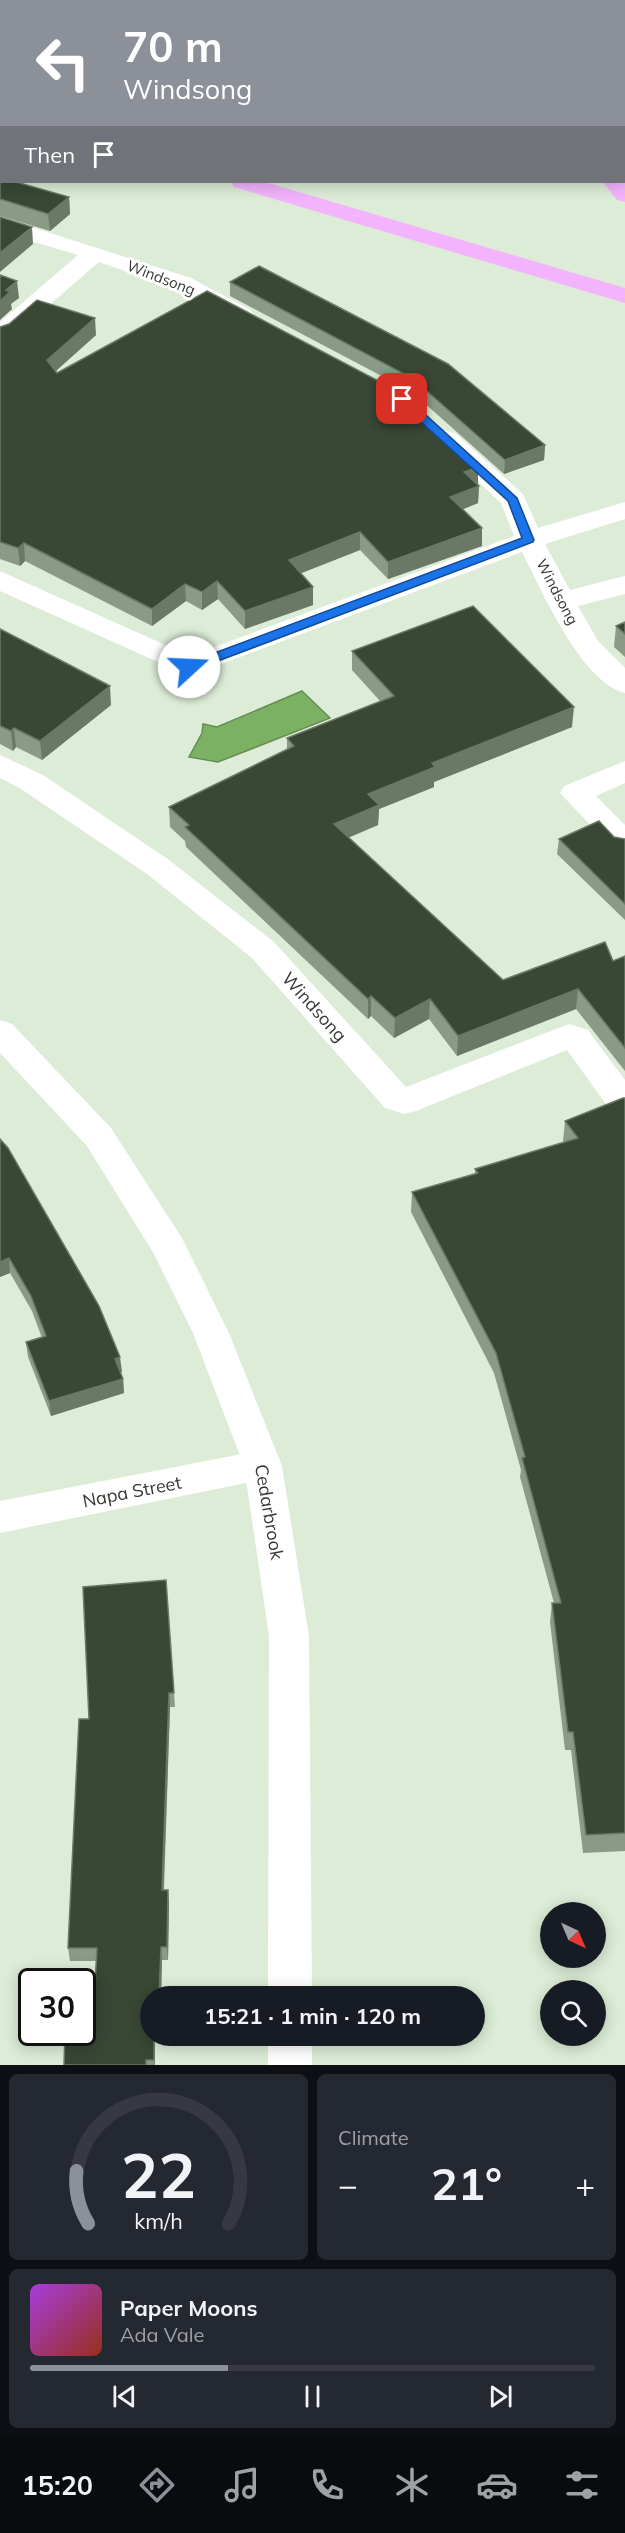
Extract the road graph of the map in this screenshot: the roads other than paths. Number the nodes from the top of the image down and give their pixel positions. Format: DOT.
graph roads {
  1 [pos="245,183"];
  2 [pos="616,183"];
  3 [pos="625,195"];
  4 [pos="0,224"];
  5 [pos="95,253"];
  6 [pos="625,296"];
  7 [pos="266,327"];
  8 [pos="0,335"];
  9 [pos="427,422"];
  10 [pos="625,510"];
  11 [pos="529,540"];
  12 [pos="0,580"];
  13 [pos="625,585"];
  14 [pos="563,601"];
  15 [pos="625,684"];
  16 [pos="0,765"];
  17 [pos="625,771"];
  18 [pos="625,843"];
  19 [pos="0,1032"];
  20 [pos="625,1105"];
  21 [pos="263,1466"];
  22 [pos="0,1517"];
  23 [pos="290,1986"];
  24 [pos="290,2046"];
  25 [pos="290,2065"];
  1 -- 6 [label="highway"];
  2 -- 3 [label="highway"];
  4 -- 5 [label="street, Windsong"];
  5 -- 7 [label="street, Windsong"];
  5 -- 8 [label="street"];
  9 -- 11 [label="street, Windsong"];
  10 -- 11 [label="street"];
  11 -- 12 [label="street"];
  11 -- 14 [label="street, Windsong"];
  13 -- 14 [label="street"];
  14 -- 15 [label="street, Windsong"];
  16 -- 20 [label="street, Windsong"];
  17 -- 18 [label="street"];
  19 -- 21 [label="street, Cedarbrook"];
  21 -- 22 [label="street, Napa Street"];
  21 -- 23 [label="street, Cedarbrook"];
  24 -- 25 [label="street"];
}
